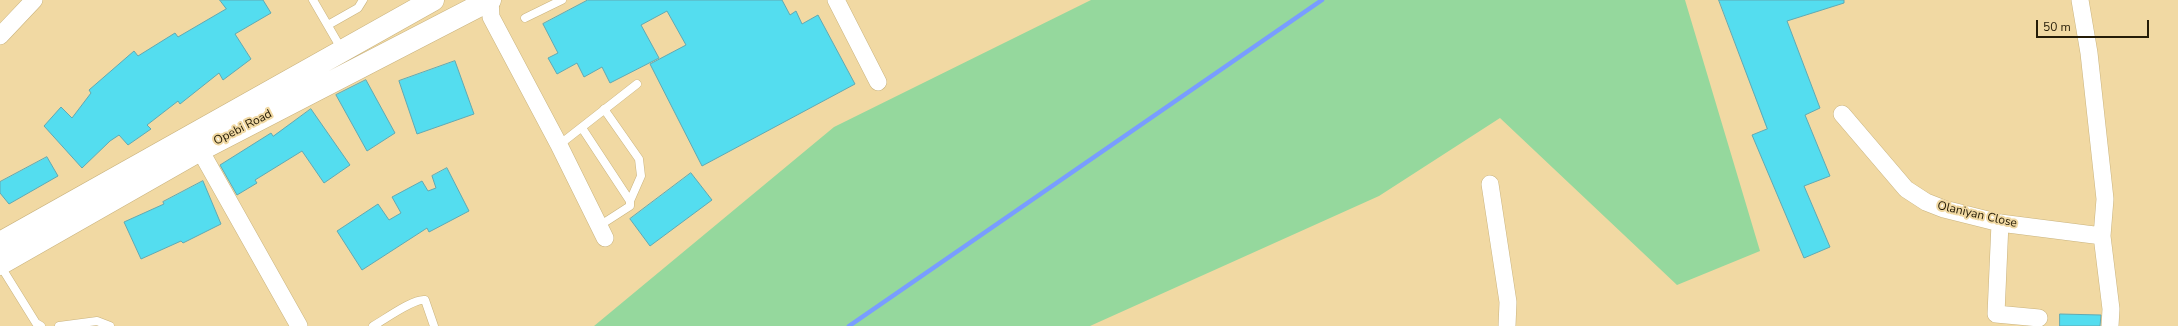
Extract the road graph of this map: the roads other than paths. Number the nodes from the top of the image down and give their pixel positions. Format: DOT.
graph roads {
  1 [pos="34,0"];
  2 [pos="313,0"];
  3 [pos="363,0"];
  4 [pos="434,0"];
  5 [pos="562,0"];
  6 [pos="836,0"];
  7 [pos="2080,0"];
  8 [pos="487,6"];
  9 [pos="525,18"];
  10 [pos="328,25"];
  11 [pos="0,36"];
  12 [pos="342,51"];
  13 [pos="878,82"];
  14 [pos="636,84"];
  15 [pos="604,109"];
  16 [pos="1842,114"];
  17 [pos="582,128"];
  18 [pos="559,145"];
  19 [pos="200,150"];
  20 [pos="1490,184"];
  21 [pos="630,201"];
  22 [pos="2000,223"];
  23 [pos="602,232"];
  24 [pos="2102,236"];
  25 [pos="0,243"];
  26 [pos="0,264"];
  27 [pos="2039,318"];
  28 [pos="41,326"];
  29 [pos="58,326"];
  30 [pos="110,326"];
  31 [pos="299,326"];
  32 [pos="373,326"];
  33 [pos="434,326"];
  34 [pos="1507,326"];
  35 [pos="2110,326"];
  1 -- 11 [label="street"];
  2 -- 10 [label="lane"];
  3 -- 10 [label="lane"];
  4 -- 12 [label="main road, Opebi Road"];
  5 -- 9 [label="lane"];
  6 -- 13 [label="street"];
  7 -- 24 [label="street"];
  8 -- 18 [label="street"];
  8 -- 19 [label="main road, Opebi Road"];
  10 -- 12 [label="lane"];
  12 -- 25 [label="main road, Opebi Road"];
  14 -- 15 [label="lane"];
  15 -- 17 [label="lane"];
  15 -- 21 [label="lane"];
  16 -- 22 [label="street, Olaniyan Close"];
  17 -- 18 [label="lane"];
  17 -- 21 [label="lane"];
  18 -- 23 [label="street"];
  19 -- 26 [label="main road, Opebi Road"];
  19 -- 31 [label="street"];
  20 -- 34 [label="street"];
  21 -- 23 [label="lane"];
  22 -- 24 [label="street, Olaniyan Close"];
  22 -- 27 [label="street"];
  24 -- 35 [label="street"];
  26 -- 28 [label="lane"];
  29 -- 30 [label="lane"];
  32 -- 33 [label="lane"];
}
